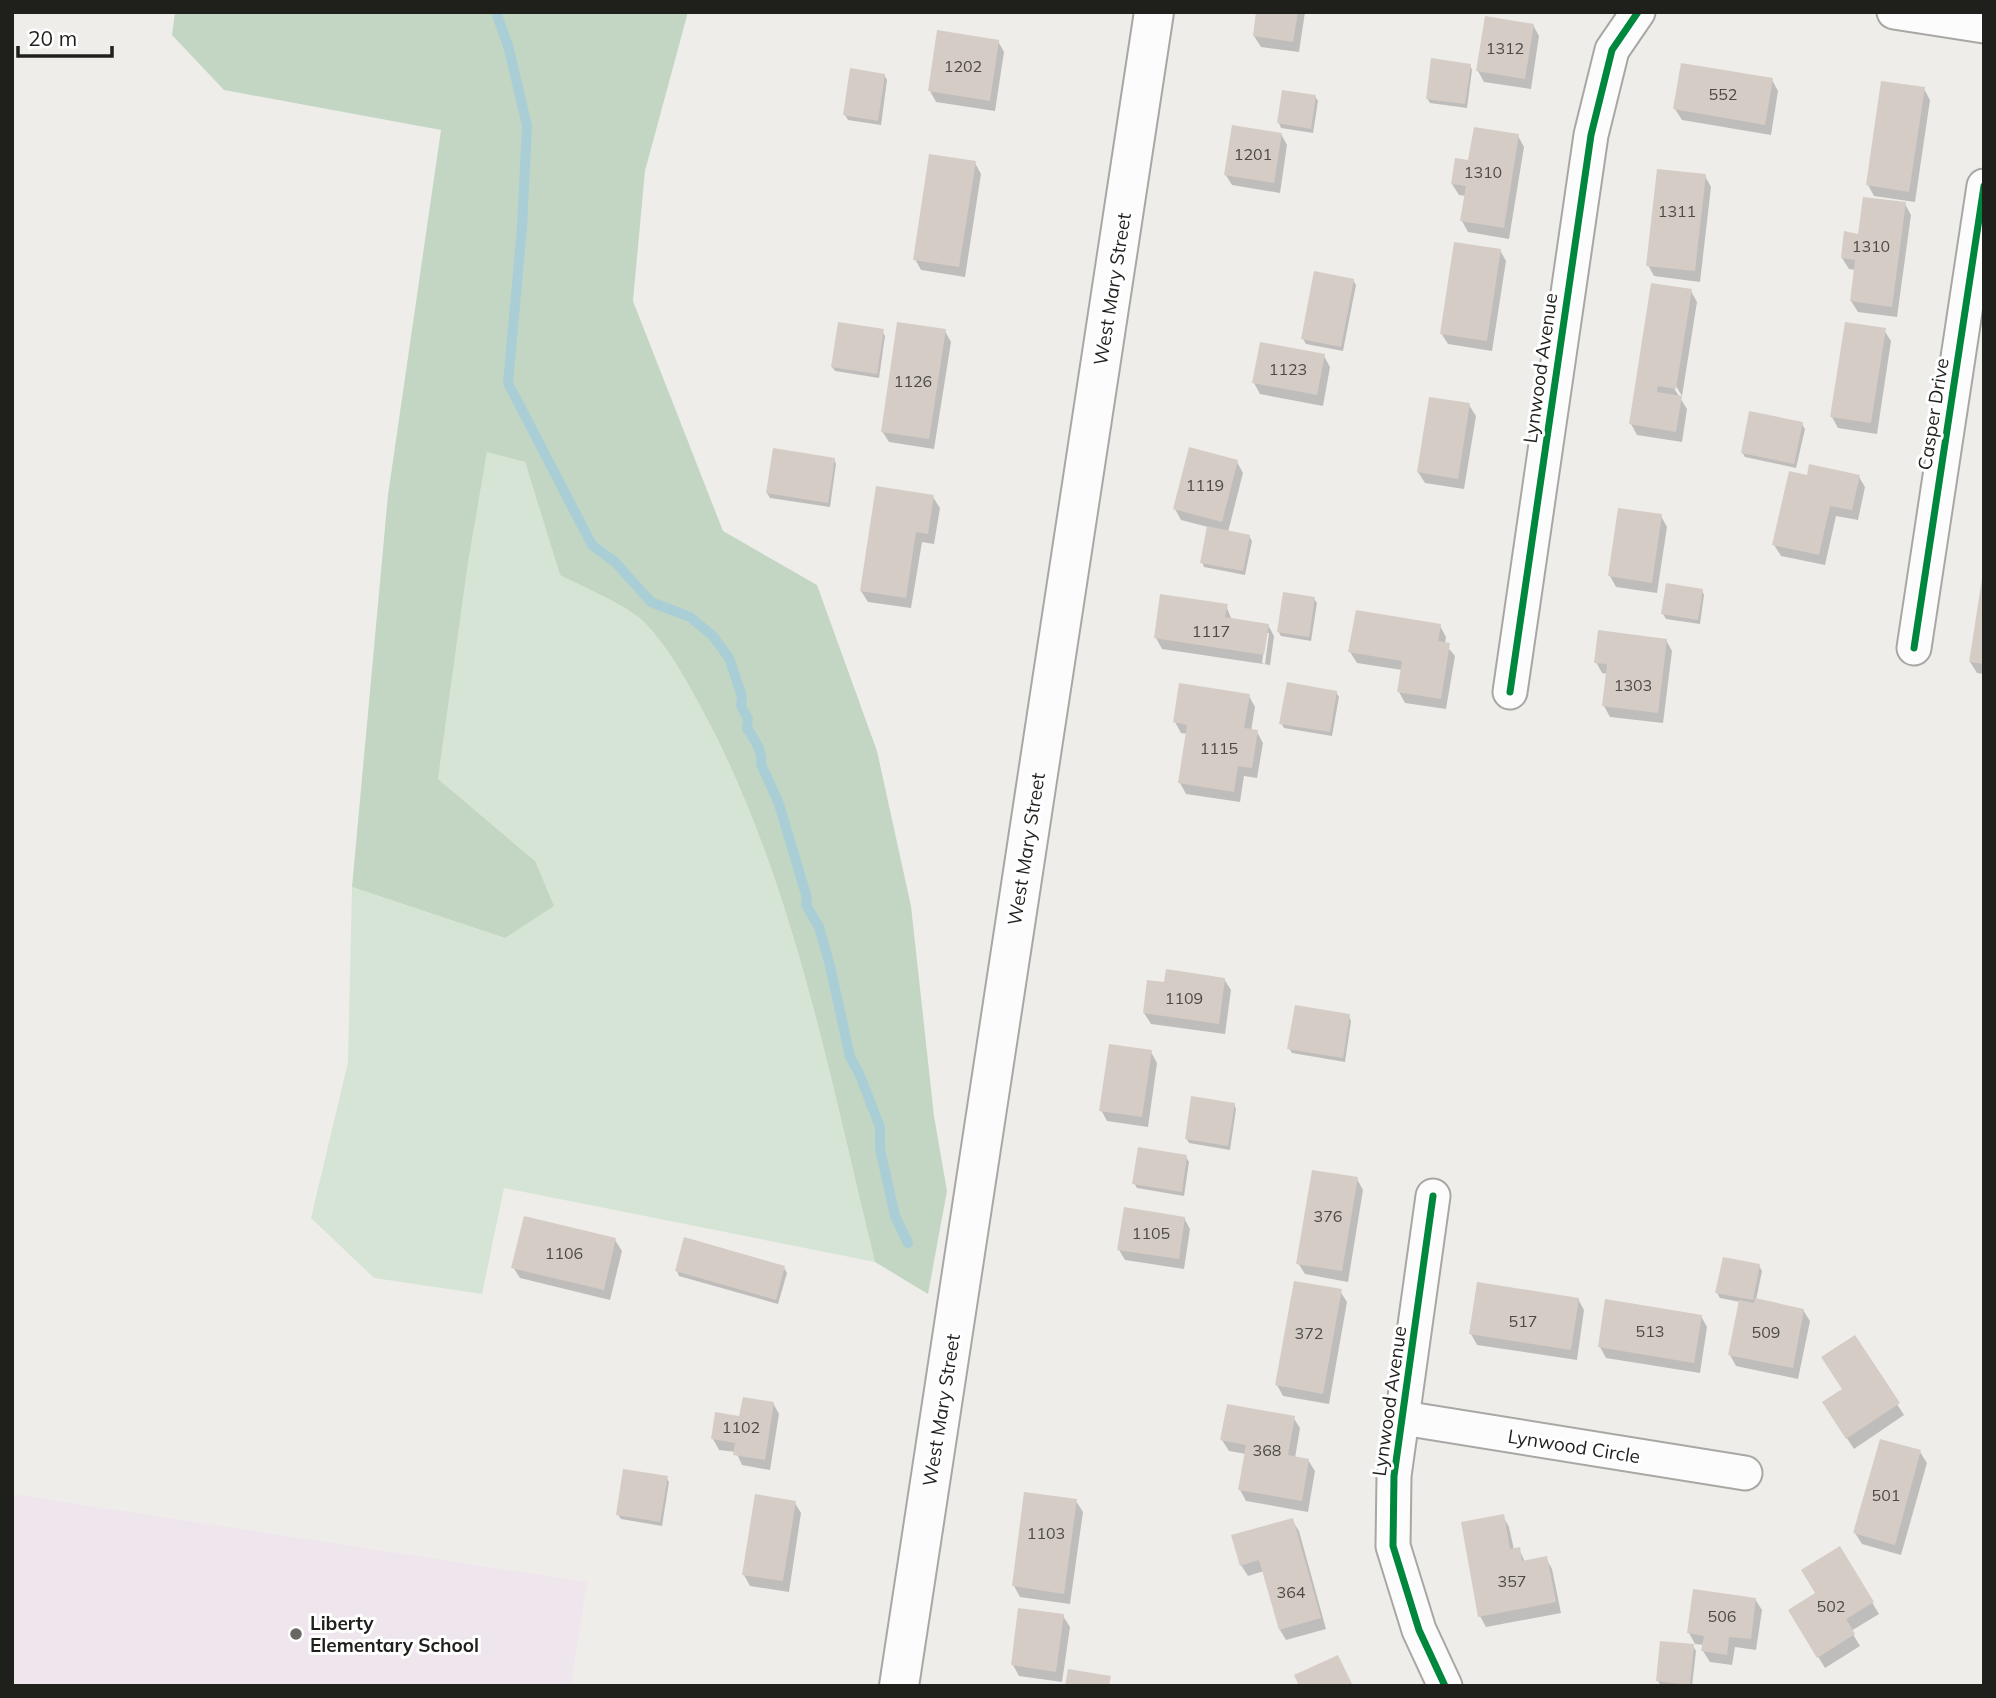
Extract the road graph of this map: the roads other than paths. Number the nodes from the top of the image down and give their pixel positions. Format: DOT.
graph roads {
  1 [pos="1154,12"];
  2 [pos="1638,12"];
  3 [pos="1894,12"];
  4 [pos="1984,26"];
  5 [pos="1984,186"];
  6 [pos="1914,648"];
  7 [pos="1510,692"];
  8 [pos="1433,1196"];
  9 [pos="1403,1418"];
  10 [pos="1745,1473"];
  11 [pos="899,1686"];
  12 [pos="1445,1686"];
  1 -- 11 [label="main road, West Mary Street"];
  2 -- 7 [label="street, Lynwood Avenue"];
  3 -- 4 [label="street"];
  5 -- 6 [label="street, Casper Drive"];
  8 -- 9 [label="street, Lynwood Avenue"];
  9 -- 10 [label="street, Lynwood Circle"];
  9 -- 12 [label="street, Lynwood Avenue"];
}
